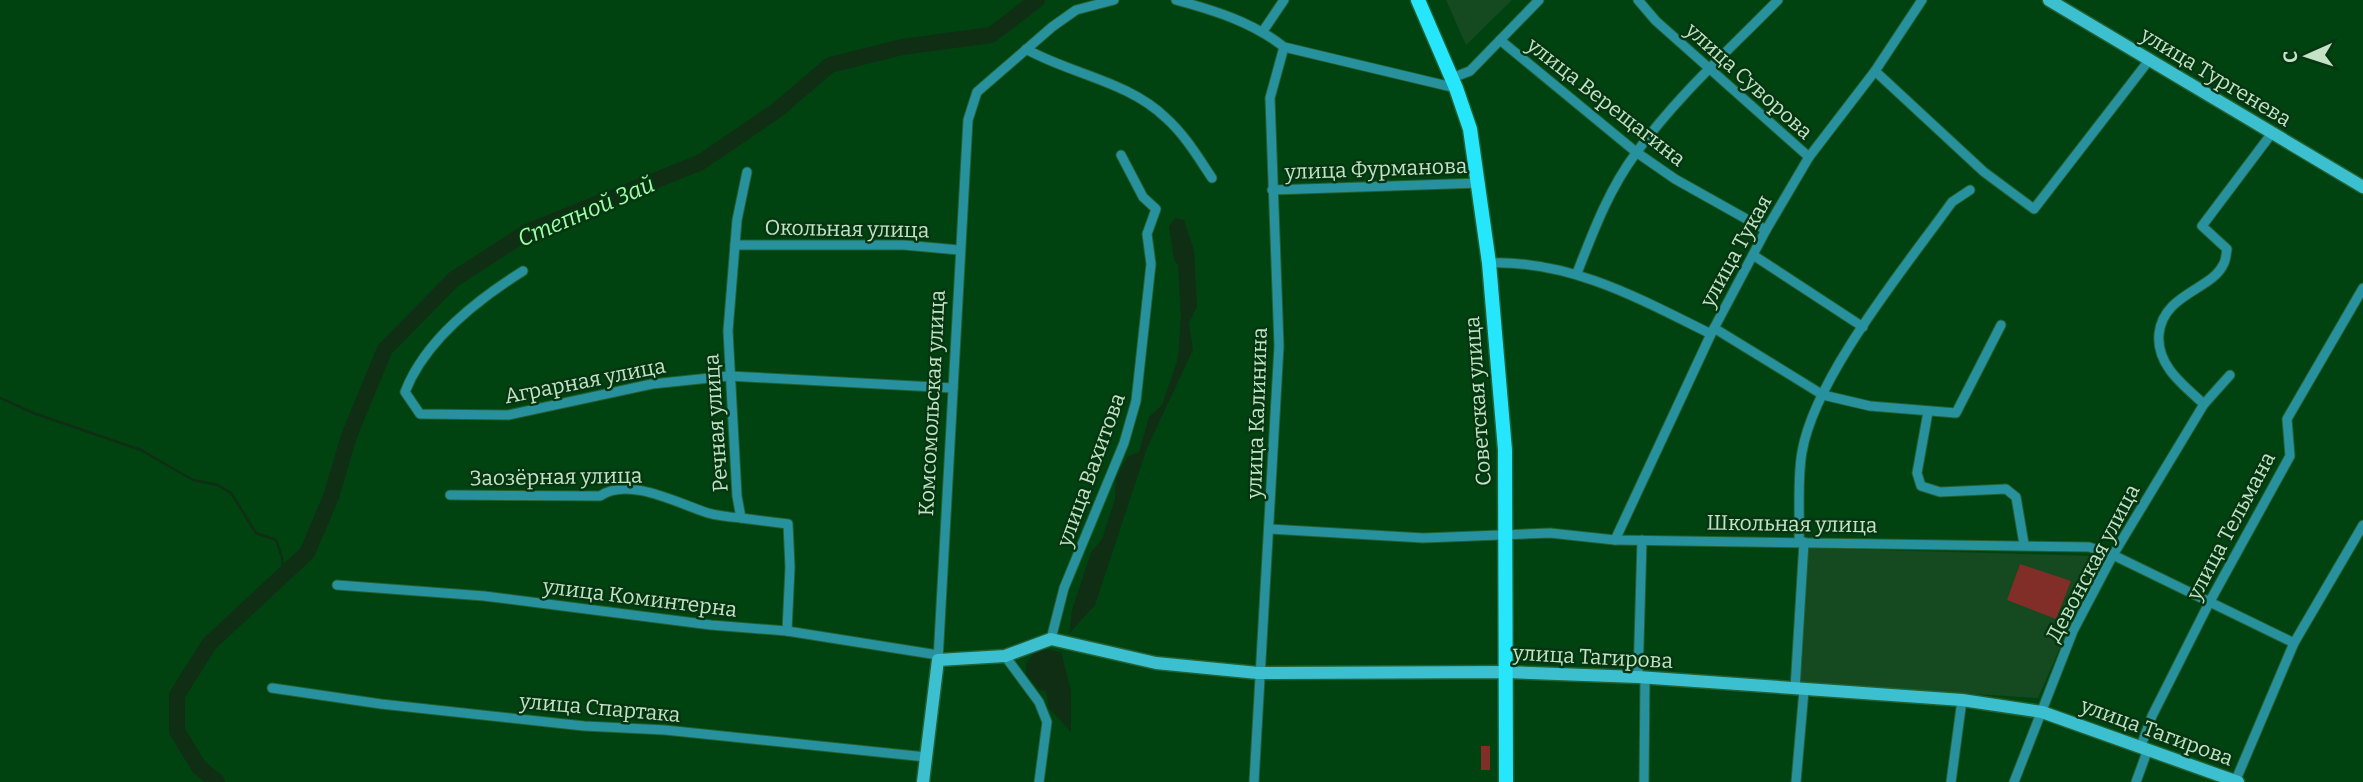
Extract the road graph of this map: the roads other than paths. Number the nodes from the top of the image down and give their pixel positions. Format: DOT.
graph roads {
  1 [pos="1114,0"];
  2 [pos="1176,0"];
  3 [pos="1284,0"];
  4 [pos="1420,0"];
  5 [pos="1539,0"];
  6 [pos="1638,0"];
  7 [pos="1778,0"];
  8 [pos="1922,0"];
  9 [pos="2049,0"];
  10 [pos="1263,31"];
  11 [pos="1500,40"];
  12 [pos="1284,47"];
  13 [pos="1026,49"];
  14 [pos="2150,59"];
  15 [pos="1709,69"];
  16 [pos="1875,71"];
  17 [pos="1454,83"];
  18 [pos="2272,132"];
  19 [pos="1636,152"];
  20 [pos="1121,155"];
  21 [pos="1809,157"];
  22 [pos="747,172"];
  23 [pos="1212,178"];
  24 [pos="1480,183"];
  25 [pos="2363,187"];
  26 [pos="1272,190"];
  27 [pos="1970,190"];
  28 [pos="1766,230"];
  29 [pos="735,245"];
  30 [pos="959,250"];
  31 [pos="1753,255"];
  32 [pos="1489,263"];
  33 [pos="523,271"];
  34 [pos="1577,273"];
  35 [pos="2363,288"];
  36 [pos="2001,325"];
  37 [pos="1863,327"];
  38 [pos="1712,331"];
  39 [pos="2230,375"];
  40 [pos="729,376"];
  41 [pos="953,388"];
  42 [pos="1823,395"];
  43 [pos="2204,404"];
  44 [pos="1928,412"];
  45 [pos="450,495"];
  46 [pos="741,518"];
  47 [pos="2363,525"];
  48 [pos="1269,529"];
  49 [pos="1507,535"];
  50 [pos="1615,540"];
  51 [pos="1642,540"];
  52 [pos="1802,542"];
  53 [pos="2024,544"];
  54 [pos="2113,555"];
  55 [pos="337,585"];
  56 [pos="2209,603"];
  57 [pos="787,631"];
  58 [pos="1051,639"];
  59 [pos="2294,643"];
  60 [pos="1005,656"];
  61 [pos="938,657"];
  62 [pos="1507,671"];
  63 [pos="1258,673"];
  64 [pos="1641,677"];
  65 [pos="272,688"];
  66 [pos="1800,689"];
  67 [pos="1962,700"];
  68 [pos="2042,712"];
  69 [pos="2145,747"];
  70 [pos="926,757"];
  71 [pos="923,782"];
  72 [pos="1039,782"];
  73 [pos="1254,782"];
  74 [pos="1506,782"];
  75 [pos="1644,782"];
  76 [pos="1796,782"];
  77 [pos="1951,782"];
  78 [pos="2014,782"];
  79 [pos="2136,782"];
  80 [pos="2236,782"];
  1 -- 13 [label="street, Комсомольская улица"];
  2 -- 10 [label="street"];
  3 -- 10 [label="street"];
  4 -- 17 [label="main road, Советская улица"];
  5 -- 11 [label="street"];
  6 -- 15 [label="street, улица Суворова"];
  7 -- 15 [label="street"];
  8 -- 16 [label="street, улица Тукая"];
  9 -- 14 [label="street, улица Тургенева"];
  10 -- 12 [label="street"];
  11 -- 17 [label="street"];
  11 -- 19 [label="street, улица Верещагина"];
  12 -- 17 [label="street"];
  12 -- 26 [label="street, улица Калинина"];
  13 -- 23 [label="street"];
  13 -- 30 [label="street, Комсомольская улица"];
  14 -- 16 [label="street"];
  14 -- 18 [label="street, улица Тургенева"];
  15 -- 19 [label="street"];
  15 -- 21 [label="street, улица Суворова"];
  16 -- 21 [label="street, улица Тукая"];
  17 -- 24 [label="main road, Советская улица"];
  18 -- 25 [label="street, улица Тургенева"];
  18 -- 43 [label="street"];
  19 -- 28 [label="street, улица Верещагина"];
  19 -- 34 [label="street"];
  20 -- 58 [label="street, улица Вахитова"];
  21 -- 28 [label="street, улица Тукая"];
  22 -- 29 [label="street, Речная улица"];
  24 -- 26 [label="street, улица Фурманова"];
  24 -- 32 [label="main road, Советская улица"];
  26 -- 48 [label="street, улица Калинина"];
  27 -- 37 [label="street"];
  28 -- 31 [label="street, улица Тукая"];
  29 -- 30 [label="street, Окольная улица"];
  29 -- 40 [label="street, Речная улица"];
  30 -- 41 [label="street, Комсомольская улица"];
  31 -- 37 [label="street"];
  31 -- 38 [label="street, улица Тукая"];
  32 -- 34 [label="street"];
  32 -- 49 [label="main road, Советская улица"];
  33 -- 40 [label="street, Аграрная улица"];
  34 -- 38 [label="street"];
  35 -- 56 [label="street, улица Тельмана"];
  36 -- 44 [label="street"];
  37 -- 42 [label="street"];
  38 -- 42 [label="street"];
  38 -- 50 [label="street, улица Тукая"];
  39 -- 43 [label="street, Девонская улица"];
  40 -- 41 [label="street, Аграрная улица"];
  40 -- 46 [label="street, Речная улица"];
  41 -- 61 [label="street, Комсомольская улица"];
  42 -- 44 [label="street"];
  42 -- 52 [label="street"];
  43 -- 54 [label="street, Девонская улица"];
  44 -- 53 [label="street"];
  45 -- 46 [label="street, Заозёрная улица"];
  46 -- 57 [label="street, Речная улица"];
  47 -- 59 [label="street"];
  48 -- 49 [label="street, Школьная улица"];
  48 -- 63 [label="street, улица Калинина"];
  49 -- 50 [label="street, Школьная улица"];
  49 -- 62 [label="main road, Советская улица"];
  50 -- 51 [label="street, Школьная улица"];
  51 -- 52 [label="street, Школьная улица"];
  51 -- 64 [label="street"];
  52 -- 53 [label="street, Школьная улица"];
  52 -- 66 [label="street"];
  53 -- 54 [label="street, Школьная улица"];
  54 -- 56 [label="street, Школьная улица"];
  54 -- 68 [label="street, Девонская улица"];
  55 -- 57 [label="street, улица Коминтерна"];
  56 -- 59 [label="street, Школьная улица"];
  56 -- 69 [label="street, улица Тельмана"];
  57 -- 61 [label="street, улица Коминтерна"];
  58 -- 60 [label="street"];
  58 -- 63 [label="street, улица Тагирова"];
  59 -- 80 [label="street"];
  60 -- 61 [label="street"];
  60 -- 72 [label="street"];
  61 -- 70 [label="street, Комсомольская улица"];
  62 -- 63 [label="street, улица Тагирова"];
  62 -- 64 [label="street, улица Тагирова"];
  62 -- 74 [label="main road, Советская улица"];
  63 -- 73 [label="street, улица Калинина"];
  64 -- 66 [label="street, улица Тагирова"];
  64 -- 75 [label="street"];
  65 -- 70 [label="street, улица Спартака"];
  66 -- 67 [label="street, улица Тагирова"];
  66 -- 76 [label="street"];
  67 -- 68 [label="street, улица Тагирова"];
  67 -- 77 [label="street"];
  68 -- 69 [label="street, улица Тагирова"];
  68 -- 78 [label="street, Девонская улица"];
  69 -- 79 [label="street, улица Тельмана"];
  69 -- 80 [label="street, улица Тагирова"];
  70 -- 71 [label="street, Комсомольская улица"];
}
